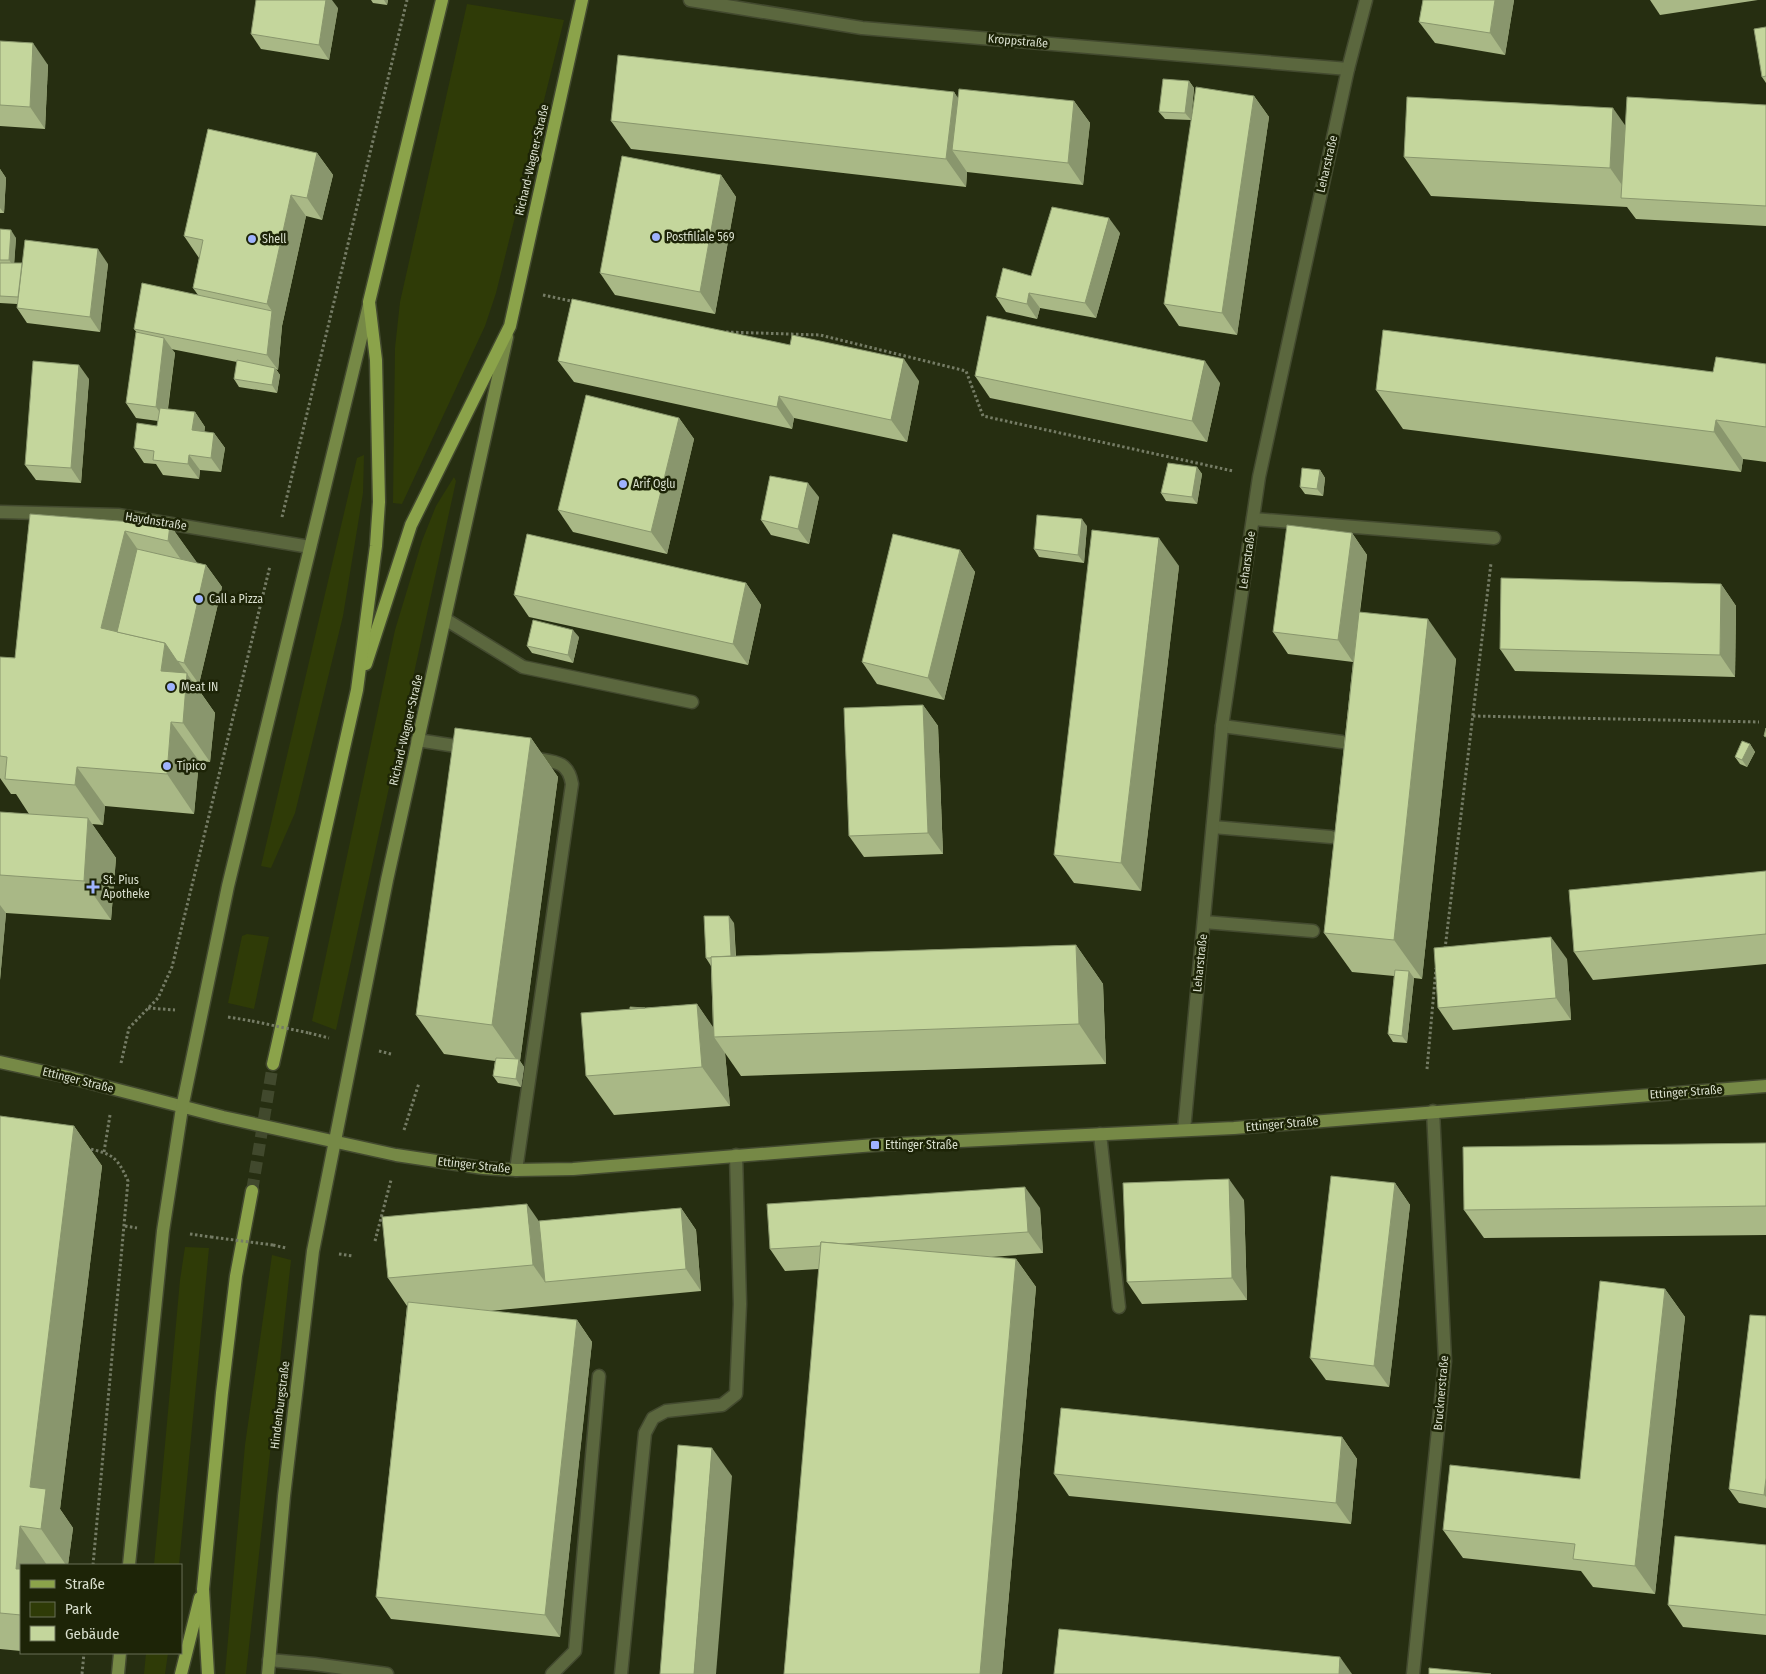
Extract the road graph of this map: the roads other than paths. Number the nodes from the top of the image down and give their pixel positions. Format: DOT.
graph roads {
  1 [pos="442,0"];
  2 [pos="582,0"];
  3 [pos="690,0"];
  4 [pos="1366,0"];
  5 [pos="1348,69"];
  6 [pos="370,302"];
  7 [pos="510,326"];
  8 [pos="0,512"];
  9 [pos="1253,519"];
  10 [pos="1494,538"];
  11 [pos="310,547"];
  12 [pos="445,618"];
  13 [pos="357,690"];
  14 [pos="692,702"];
  15 [pos="1222,726"];
  16 [pos="417,740"];
  17 [pos="1342,742"];
  18 [pos="478,749"];
  19 [pos="517,755"];
  20 [pos="1213,827"];
  21 [pos="1331,838"];
  22 [pos="1204,922"];
  23 [pos="1313,931"];
  24 [pos="0,1062"];
  25 [pos="273,1064"];
  26 [pos="1766,1086"];
  27 [pos="182,1108"];
  28 [pos="1432,1111"];
  29 [pos="1184,1130"];
  30 [pos="1100,1134"];
  31 [pos="334,1141"];
  32 [pos="736,1155"];
  33 [pos="516,1170"];
  34 [pos="252,1191"];
  35 [pos="1119,1307"];
  36 [pos="599,1376"];
  37 [pos="129,1564"];
  38 [pos="203,1588"];
  39 [pos="120,1654"];
  40 [pos="269,1660"];
  41 [pos="118,1674"];
  42 [pos="181,1674"];
  43 [pos="208,1674"];
  44 [pos="268,1674"];
  45 [pos="387,1674"];
  46 [pos="552,1674"];
  47 [pos="621,1674"];
  48 [pos="1413,1674"];
  1 -- 6 [label="main road, Richard-Wagner-Straße"];
  2 -- 7 [label="main road, Richard-Wagner-Straße"];
  3 -- 5 [label="street, Kroppstraße"];
  4 -- 5 [label="street, Leharstraße"];
  5 -- 9 [label="street, Leharstraße"];
  6 -- 11 [label="main road, Richard-Wagner-Straße"];
  6 -- 13 [label="main road, Richard-Wagner-Straße"];
  7 -- 12 [label="main road, Richard-Wagner-Straße"];
  7 -- 13 [label="main road, Richard-Wagner-Straße"];
  8 -- 11 [label="street, Haydnstraße"];
  9 -- 10 [label="street"];
  9 -- 15 [label="street, Leharstraße"];
  11 -- 27 [label="main road, Richard-Wagner-Straße"];
  12 -- 14 [label="street"];
  12 -- 16 [label="main road, Richard-Wagner-Straße"];
  13 -- 25 [label="main road, Richard-Wagner-Straße"];
  15 -- 17 [label="street"];
  15 -- 20 [label="street, Leharstraße"];
  16 -- 18 [label="street"];
  16 -- 31 [label="main road, Richard-Wagner-Straße"];
  19 -- 33 [label="street"];
  20 -- 21 [label="street"];
  20 -- 22 [label="street, Leharstraße"];
  22 -- 23 [label="street"];
  22 -- 29 [label="street, Leharstraße"];
  24 -- 27 [label="main road, Ettinger Straße"];
  26 -- 28 [label="main road, Ettinger Straße"];
  27 -- 31 [label="main road, Ettinger Straße"];
  27 -- 37 [label="main road"];
  28 -- 29 [label="main road, Ettinger Straße"];
  28 -- 48 [label="street, Brucknerstraße"];
  29 -- 30 [label="main road, Ettinger Straße"];
  30 -- 32 [label="main road, Ettinger Straße"];
  30 -- 35 [label="street"];
  31 -- 33 [label="main road, Ettinger Straße"];
  31 -- 40 [label="main road, Hindenburgstraße"];
  32 -- 33 [label="main road, Ettinger Straße"];
  32 -- 47 [label="street"];
  34 -- 38 [label="main road"];
  36 -- 46 [label="street"];
  38 -- 42 [label="main road"];
  38 -- 43 [label="main road"];
  39 -- 41 [label="main road"];
  40 -- 44 [label="main road, Hindenburgstraße"];
  40 -- 45 [label="street"];
}
